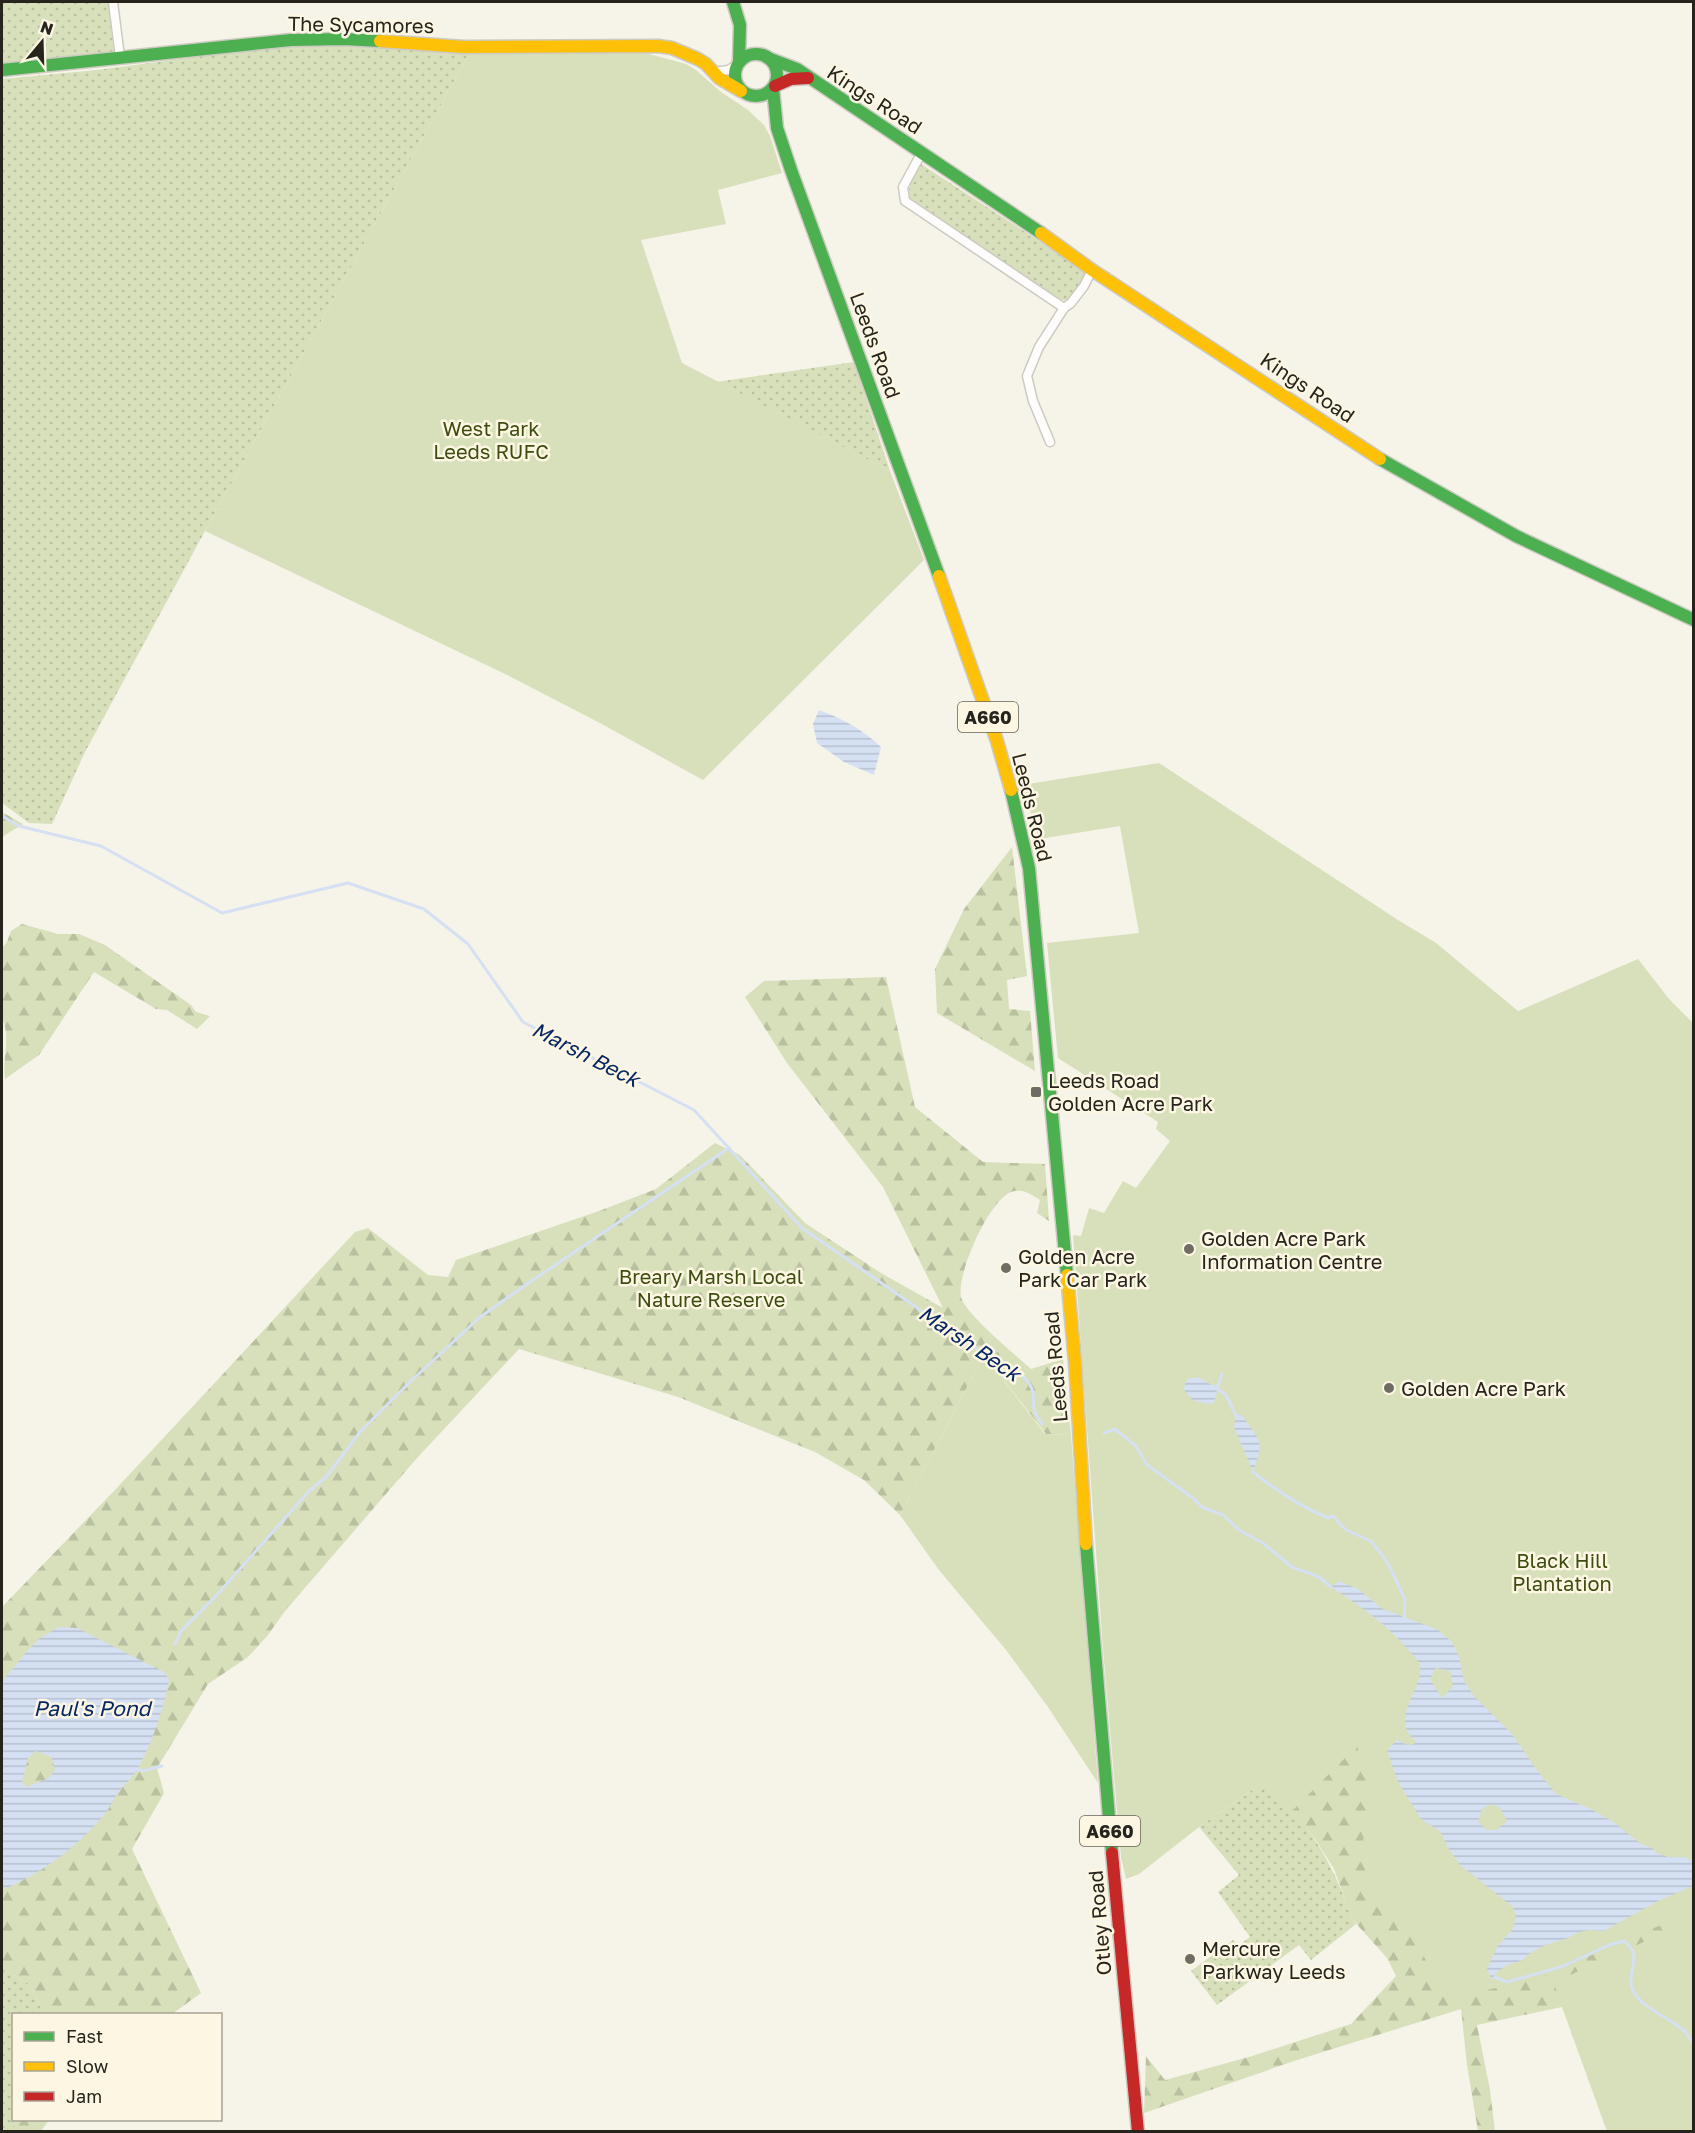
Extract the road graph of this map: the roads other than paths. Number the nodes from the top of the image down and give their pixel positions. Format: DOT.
graph roads {
  1 [pos="113,2"];
  2 [pos="733,2"];
  3 [pos="740,25"];
  4 [pos="765,56"];
  5 [pos="120,57"];
  6 [pos="738,64"];
  7 [pos="2,70"];
  8 [pos="714,72"];
  9 [pos="808,78"];
  10 [pos="774,87"];
  11 [pos="741,91"];
  12 [pos="756,97"];
  13 [pos="777,128"];
  14 [pos="922,153"];
  15 [pos="1092,270"];
  16 [pos="1064,308"];
  17 [pos="1050,442"];
  18 [pos="1694,620"];
  19 [pos="1085,1531"];
  20 [pos="1138,2132"];
  1 -- 5 [label="street"];
  2 -- 3 [label="main road"];
  3 -- 4 [label="main road"];
  3 -- 6 [label="main road"];
  4 -- 6 [label="main road"];
  4 -- 9 [label="main road, Kings Road"];
  4 -- 10 [label="main road"];
  5 -- 7 [label="main road, The Sycamores"];
  5 -- 8 [label="main road, The Sycamores"];
  6 -- 8 [label="street"];
  6 -- 11 [label="main road"];
  8 -- 11 [label="main road, The Sycamores"];
  9 -- 10 [label="main road, Kings Road"];
  9 -- 14 [label="main road, Kings Road"];
  10 -- 12 [label="main road"];
  10 -- 13 [label="main road, Leeds Road / A660"];
  11 -- 12 [label="main road"];
  12 -- 13 [label="main road, Leeds Road / A660"];
  13 -- 19 [label="main road, Leeds Road / A660"];
  14 -- 15 [label="main road, Kings Road"];
  14 -- 16 [label="street, Kings Road"];
  15 -- 16 [label="street"];
  15 -- 18 [label="main road, Kings Road"];
  16 -- 17 [label="street"];
  19 -- 20 [label="main road, Otley Road / A660"];
}
